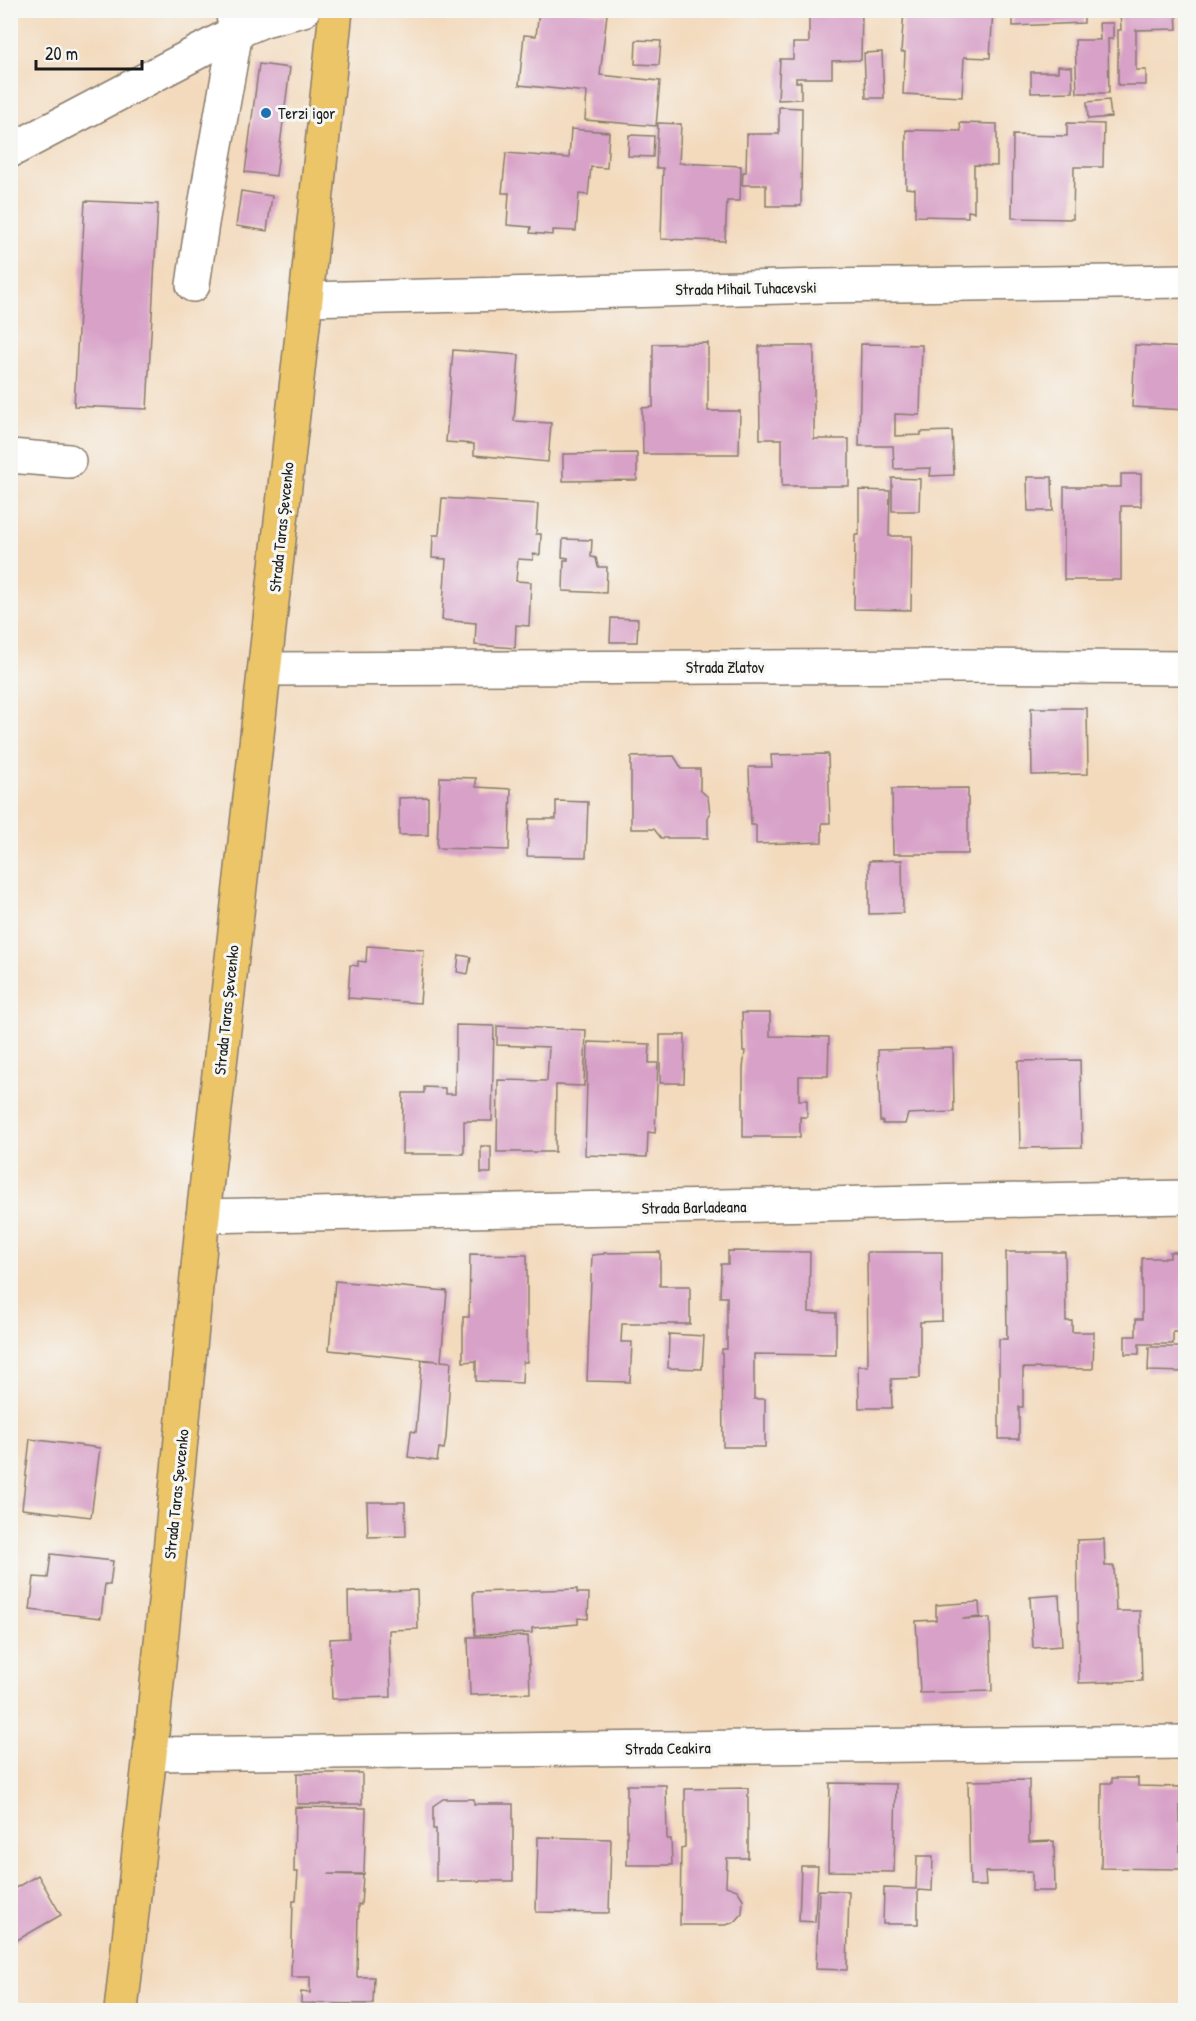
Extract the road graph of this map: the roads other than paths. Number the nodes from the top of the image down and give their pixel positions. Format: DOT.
graph roads {
  1 [pos="303,10"];
  2 [pos="336,10"];
  3 [pos="234,21"];
  4 [pos="10,151"];
  5 [pos="1185,281"];
  6 [pos="193,285"];
  7 [pos="306,299"];
  8 [pos="10,456"];
  9 [pos="69,461"];
  10 [pos="1185,668"];
  11 [pos="265,669"];
  12 [pos="1185,1197"];
  13 [pos="203,1216"];
  14 [pos="1185,1742"];
  15 [pos="150,1754"];
  16 [pos="121,2010"];
  1 -- 3 [label="street"];
  2 -- 7 [label="main road, Strada Taras Șevcenko"];
  3 -- 4 [label="street"];
  3 -- 6 [label="street"];
  5 -- 7 [label="street, Strada Mihail Tuhacevski"];
  7 -- 11 [label="main road, Strada Taras Șevcenko"];
  8 -- 9 [label="street"];
  10 -- 11 [label="street, Strada Zlatov"];
  11 -- 13 [label="main road, Strada Taras Șevcenko"];
  12 -- 13 [label="street, Strada Barladeana"];
  13 -- 15 [label="main road, Strada Taras Șevcenko"];
  14 -- 15 [label="street, Strada Ceakira"];
  15 -- 16 [label="main road, Strada Taras Șevcenko"];
}
